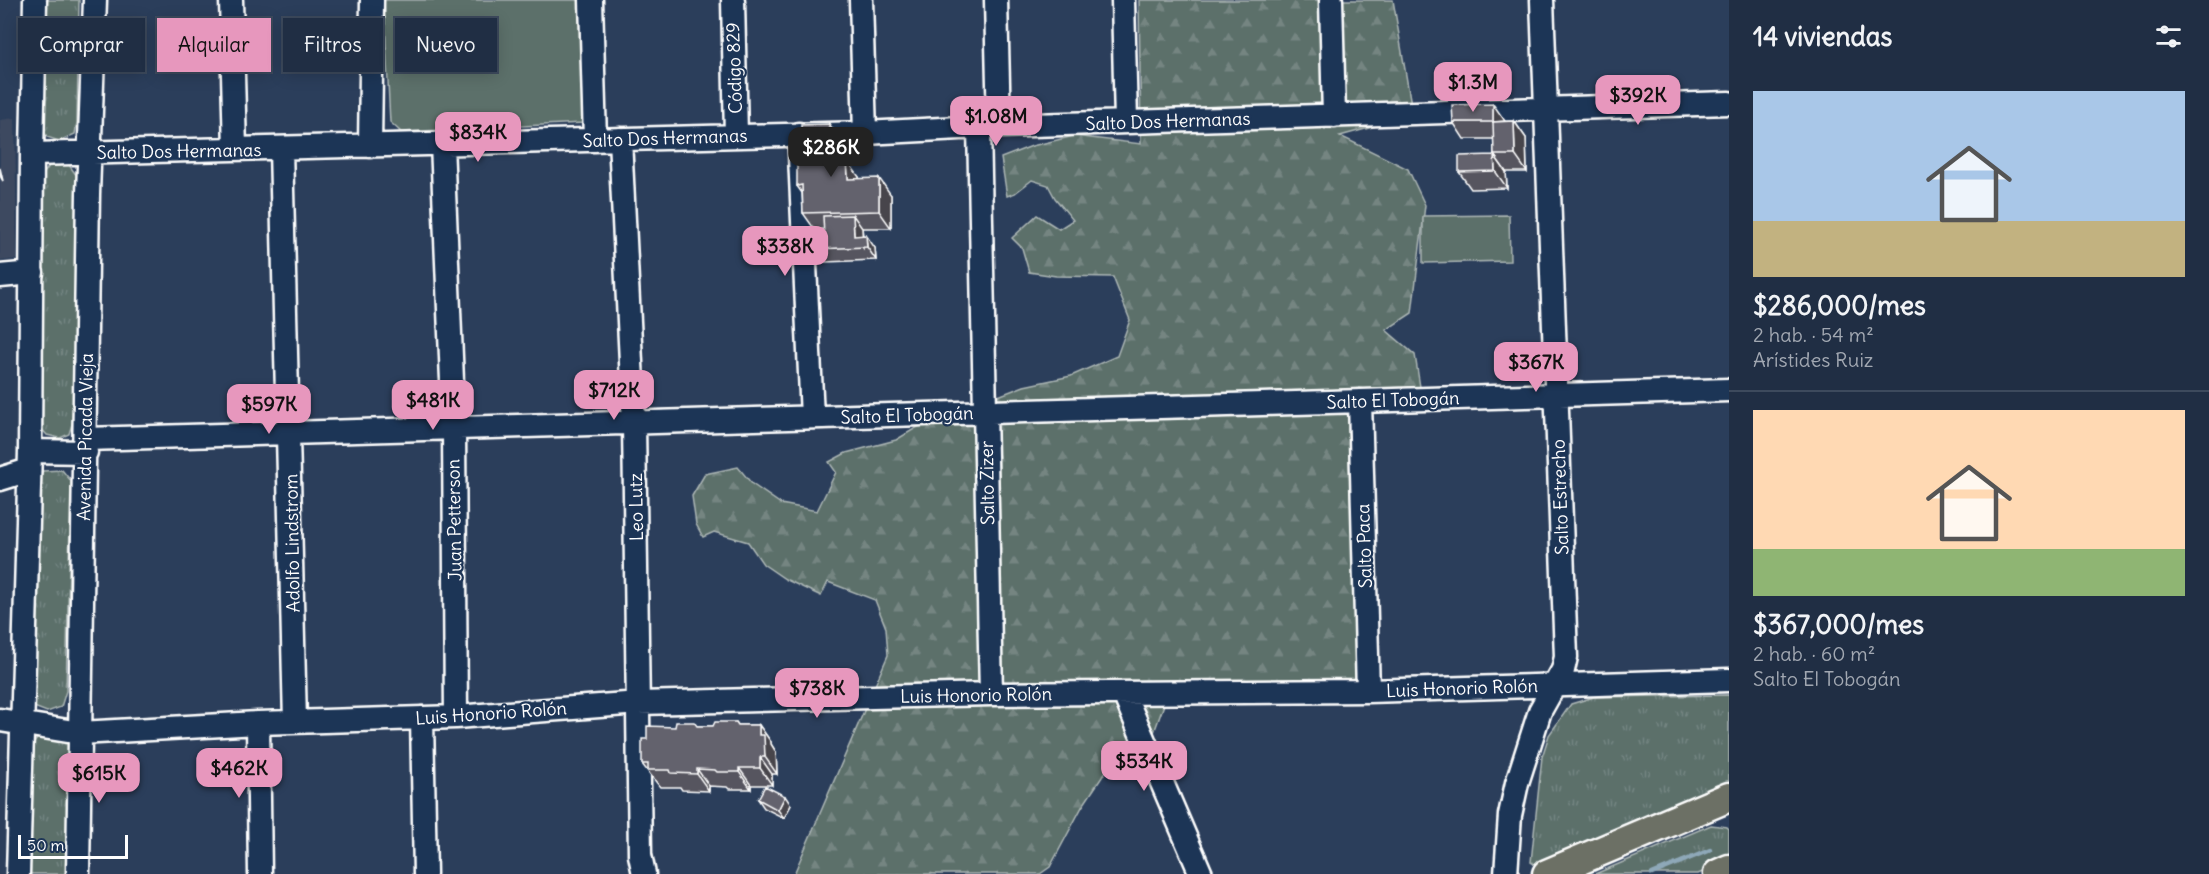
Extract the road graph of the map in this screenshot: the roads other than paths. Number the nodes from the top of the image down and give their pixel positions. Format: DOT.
graph roads {
  1 [pos="35,0"];
  2 [pos="96,0"];
  3 [pos="231,0"];
  4 [pos="372,0"];
  5 [pos="591,0"];
  6 [pos="733,0"];
  7 [pos="861,0"];
  8 [pos="996,0"];
  9 [pos="1123,0"];
  10 [pos="1331,0"];
  11 [pos="1542,0"];
  12 [pos="1729,103"];
  13 [pos="1546,109"];
  14 [pos="1334,116"];
  15 [pos="1126,122"];
  16 [pos="989,127"];
  17 [pos="865,133"];
  18 [pos="799,134"];
  19 [pos="736,136"];
  20 [pos="620,139"];
  21 [pos="595,140"];
  22 [pos="442,144"];
  23 [pos="370,146"];
  24 [pos="281,148"];
  25 [pos="235,149"];
  26 [pos="91,153"];
  27 [pos="32,154"];
  28 [pos="32,273"];
  29 [pos="0,276"];
  30 [pos="1729,390"];
  31 [pos="1556,395"];
  32 [pos="1360,401"];
  33 [pos="985,412"];
  34 [pos="812,417"];
  35 [pos="634,423"];
  36 [pos="454,428"];
  37 [pos="289,433"];
  38 [pos="86,446"];
  39 [pos="30,460"];
  40 [pos="0,479"];
  41 [pos="1729,680"];
  42 [pos="1553,685"];
  43 [pos="1368,691"];
  44 [pos="991,694"];
  45 [pos="1124,694"];
  46 [pos="639,703"];
  47 [pos="456,717"];
  48 [pos="422,718"];
  49 [pos="11,722"];
  50 [pos="295,722"];
  51 [pos="258,723"];
  52 [pos="80,732"];
  53 [pos="1729,797"];
  54 [pos="1729,869"];
  55 [pos="18,874"];
  56 [pos="78,874"];
  57 [pos="260,874"];
  58 [pos="425,874"];
  59 [pos="644,874"];
  60 [pos="1201,874"];
  61 [pos="1506,874"];
  62 [pos="1547,874"];
  63 [pos="1718,874"];
  1 -- 27 [label="street"];
  2 -- 26 [label="street, Avenida Picada Vieja"];
  3 -- 25 [label="street"];
  4 -- 23 [label="street"];
  5 -- 21 [label="street"];
  6 -- 19 [label="street, Código 829"];
  7 -- 17 [label="street"];
  8 -- 16 [label="street, Salto Zizer"];
  9 -- 15 [label="street"];
  10 -- 14 [label="street"];
  11 -- 13 [label="street, Salto Estrecho"];
  12 -- 13 [label="street, Salto Dos Hermanas"];
  13 -- 14 [label="street, Salto Dos Hermanas"];
  13 -- 31 [label="street, Salto Estrecho"];
  14 -- 15 [label="street, Salto Dos Hermanas"];
  15 -- 16 [label="street, Salto Dos Hermanas"];
  16 -- 17 [label="street, Salto Dos Hermanas"];
  16 -- 33 [label="street, Salto Zizer"];
  17 -- 18 [label="street, Salto Dos Hermanas"];
  18 -- 19 [label="street, Salto Dos Hermanas"];
  18 -- 34 [label="street"];
  19 -- 20 [label="street, Salto Dos Hermanas"];
  20 -- 21 [label="street, Salto Dos Hermanas"];
  20 -- 35 [label="street, Leo Lutz"];
  21 -- 22 [label="street, Salto Dos Hermanas"];
  22 -- 23 [label="street, Salto Dos Hermanas"];
  22 -- 36 [label="street, Juan Petterson"];
  23 -- 24 [label="street, Salto Dos Hermanas"];
  24 -- 25 [label="street, Salto Dos Hermanas"];
  24 -- 37 [label="street, Adolfo Lindstrom"];
  25 -- 26 [label="street, Salto Dos Hermanas"];
  26 -- 27 [label="street, Salto Dos Hermanas"];
  26 -- 38 [label="street, Avenida Picada Vieja"];
  27 -- 28 [label="street"];
  28 -- 29 [label="street"];
  28 -- 39 [label="street"];
  30 -- 31 [label="street, Salto El Tobogán"];
  31 -- 32 [label="street, Salto El Tobogán"];
  31 -- 42 [label="street, Salto Estrecho"];
  32 -- 33 [label="street, Salto El Tobogán"];
  32 -- 43 [label="street, Salto Paca"];
  33 -- 34 [label="street, Salto El Tobogán"];
  33 -- 44 [label="street, Salto Zizer"];
  34 -- 35 [label="street, Salto El Tobogán"];
  35 -- 36 [label="street, Salto El Tobogán"];
  35 -- 46 [label="street, Leo Lutz"];
  36 -- 37 [label="street, Salto El Tobogán"];
  36 -- 47 [label="street, Juan Petterson"];
  37 -- 38 [label="street, Salto El Tobogán"];
  37 -- 50 [label="street, Adolfo Lindstrom"];
  38 -- 39 [label="street, Salto El Tobogán"];
  38 -- 52 [label="street, Avenida Picada Vieja"];
  39 -- 40 [label="street, Salto El Tobogán"];
  39 -- 49 [label="street"];
  41 -- 42 [label="street, Luis Honorio Rolón"];
  42 -- 43 [label="street, Luis Honorio Rolón"];
  42 -- 61 [label="street, Salto Estrecho"];
  43 -- 45 [label="street, Luis Honorio Rolón"];
  44 -- 45 [label="street, Luis Honorio Rolón"];
  44 -- 46 [label="street, Luis Honorio Rolón"];
  45 -- 60 [label="street"];
  46 -- 47 [label="street, Luis Honorio Rolón"];
  46 -- 59 [label="street, Leo Lutz"];
  47 -- 48 [label="street, Luis Honorio Rolón"];
  48 -- 50 [label="street, Luis Honorio Rolón"];
  48 -- 58 [label="street"];
  49 -- 52 [label="street, Luis Honorio Rolón"];
  49 -- 55 [label="street"];
  50 -- 51 [label="street, Luis Honorio Rolón"];
  51 -- 52 [label="street, Luis Honorio Rolón"];
  51 -- 57 [label="street"];
  52 -- 56 [label="street, Avenida Picada Vieja"];
  53 -- 62 [label="main road"];
  54 -- 63 [label="main road"];
}
